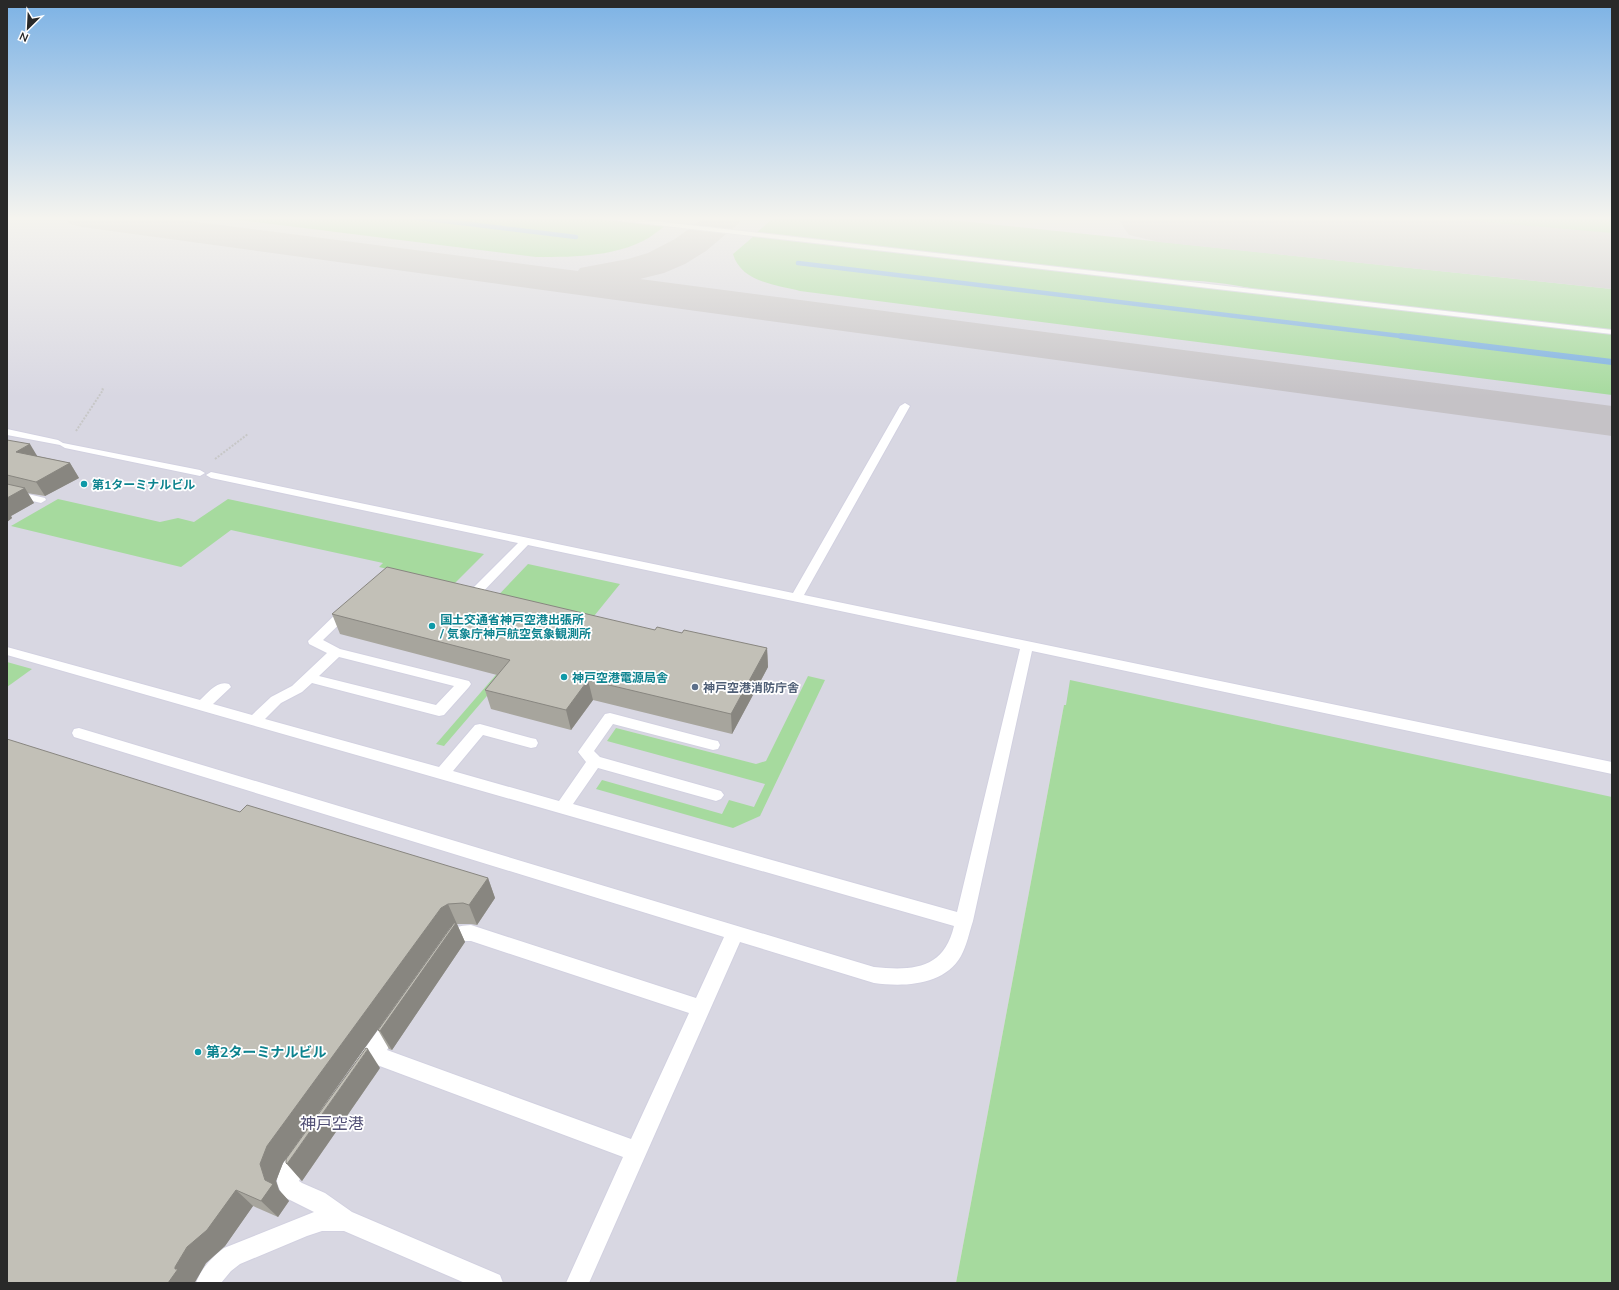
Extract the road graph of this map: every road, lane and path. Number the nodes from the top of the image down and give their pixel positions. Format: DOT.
graph roads {
  1 [pos="1132,277"];
  2 [pos="1612,332"];
  3 [pos="102,388"];
  4 [pos="905,406"];
  5 [pos="7,432"];
  6 [pos="79,432"];
  7 [pos="248,434"];
  8 [pos="218,462"];
  9 [pos="7,492"];
  10 [pos="41,500"];
  11 [pos="526,541"];
  12 [pos="456,594"];
  13 [pos="796,597"];
  14 [pos="354,604"];
  15 [pos="1027,645"];
  16 [pos="7,651"];
  17 [pos="336,652"];
  18 [pos="310,678"];
  19 [pos="224,687"];
  20 [pos="202,706"];
  21 [pos="254,721"];
  22 [pos="79,732"];
  23 [pos="531,743"];
  24 [pos="713,745"];
  25 [pos="595,761"];
  26 [pos="1612,768"];
  27 [pos="443,773"];
  28 [pos="716,795"];
  29 [pos="563,807"];
  30 [pos="964,921"];
  31 [pos="735,933"];
  32 [pos="438,960"];
  33 [pos="701,1008"];
  34 [pos="403,1010"];
  35 [pos="373,1054"];
  36 [pos="350,1086"];
  37 [pos="310,1144"];
  38 [pos="636,1151"];
  39 [pos="344,1220"];
  40 [pos="207,1283"];
  41 [pos="492,1283"];
  42 [pos="577,1283"];
  1 -- 2 [label="lane"];
  3 -- 6 [label="path"];
  4 -- 13 [label="lane"];
  5 -- 11 [label="lane"];
  7 -- 8 [label="path"];
  9 -- 10 [label="lane"];
  11 -- 12 [label="lane"];
  11 -- 13 [label="lane"];
  13 -- 15 [label="lane"];
  14 -- 17 [label="lane"];
  15 -- 26 [label="lane"];
  15 -- 30 [label="lane"];
  16 -- 20 [label="lane"];
  17 -- 18 [label="lane"];
  17 -- 18 [label="lane"];
  18 -- 21 [label="lane"];
  19 -- 20 [label="lane"];
  20 -- 21 [label="lane"];
  21 -- 27 [label="lane"];
  22 -- 31 [label="lane"];
  23 -- 27 [label="lane"];
  24 -- 25 [label="lane"];
  25 -- 28 [label="lane"];
  25 -- 29 [label="lane"];
  27 -- 29 [label="lane"];
  29 -- 30 [label="lane"];
  30 -- 31 [label="lane"];
  31 -- 33 [label="lane"];
  32 -- 33 [label="lane"];
  33 -- 38 [label="lane"];
  34 -- 35 [label="lane"];
  35 -- 36 [label="lane"];
  35 -- 38 [label="lane"];
  37 -- 39 [label="lane"];
  38 -- 42 [label="lane"];
  39 -- 40 [label="lane"];
  39 -- 41 [label="lane"];
}
